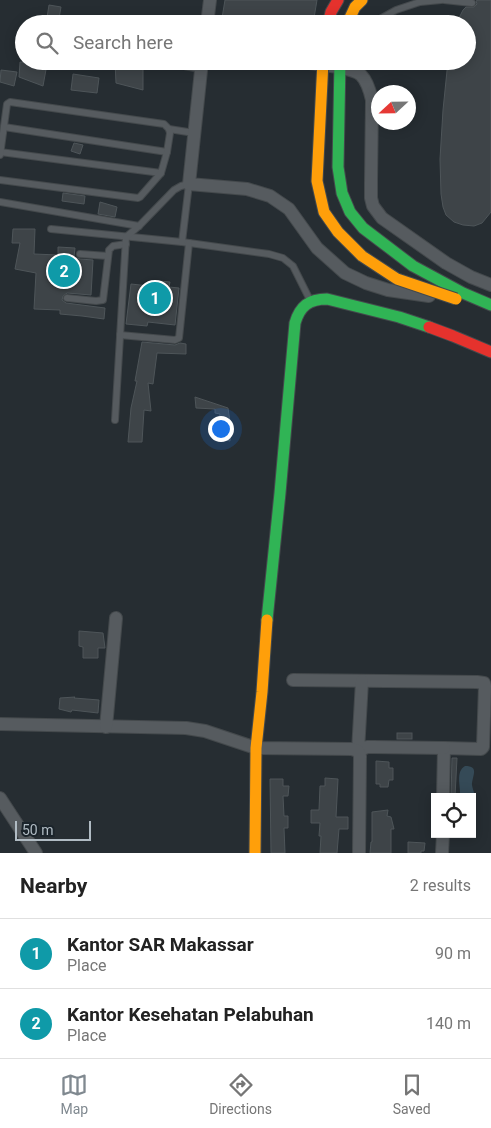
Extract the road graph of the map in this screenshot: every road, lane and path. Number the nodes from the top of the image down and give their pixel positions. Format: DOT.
graph roads {
  1 [pos="210,0"];
  2 [pos="338,0"];
  3 [pos="362,0"];
  4 [pos="442,0"];
  5 [pos="472,3"];
  6 [pos="208,15"];
  7 [pos="330,15"];
  8 [pos="351,15"];
  9 [pos="387,15"];
  10 [pos="200,70"];
  11 [pos="323,70"];
  12 [pos="340,70"];
  13 [pos="352,70"];
  14 [pos="4,127"];
  15 [pos="169,129"];
  16 [pos="194,133"];
  17 [pos="167,152"];
  18 [pos="0,154"];
  19 [pos="161,173"];
  20 [pos="0,180"];
  21 [pos="189,184"];
  22 [pos="0,202"];
  23 [pos="139,226"];
  24 [pos="51,230"];
  25 [pos="126,240"];
  26 [pos="186,242"];
  27 [pos="80,254"];
  28 [pos="108,256"];
  29 [pos="491,285"];
  30 [pos="67,298"];
  31 [pos="456,299"];
  32 [pos="311,301"];
  33 [pos="491,306"];
  34 [pos="120,335"];
  35 [pos="491,352"];
  36 [pos="115,420"];
  37 [pos="116,618"];
  38 [pos="293,680"];
  39 [pos="362,680"];
  40 [pos="0,724"];
  41 [pos="106,727"];
  42 [pos="256,748"];
  43 [pos="444,748"];
  44 [pos="358,751"];
  45 [pos="444,793"];
  46 [pos="0,798"];
  47 [pos="443,838"];
  48 [pos="36,853"];
  49 [pos="255,853"];
  50 [pos="359,853"];
  51 [pos="442,853"];
  1 -- 6 [label="street"];
  2 -- 7 [label="street"];
  3 -- 8 [label="street"];
  4 -- 5 [label="lane"];
  4 -- 9 [label="lane"];
  10 -- 16 [label="street"];
  11 -- 31 [label="street, bridge"];
  12 -- 33 [label="street"];
  13 -- 29 [label="street"];
  14 -- 15 [label="lane"];
  14 -- 17 [label="lane"];
  14 -- 18 [label="lane"];
  15 -- 16 [label="lane"];
  15 -- 17 [label="lane"];
  16 -- 21 [label="street"];
  17 -- 19 [label="lane"];
  18 -- 19 [label="lane"];
  19 -- 20 [label="lane"];
  21 -- 23 [label="lane"];
  21 -- 26 [label="lane"];
  21 -- 31 [label="street"];
  22 -- 23 [label="lane"];
  23 -- 25 [label="lane"];
  24 -- 25 [label="lane"];
  25 -- 26 [label="lane"];
  25 -- 28 [label="lane"];
  25 -- 34 [label="lane"];
  26 -- 32 [label="lane"];
  26 -- 34 [label="lane"];
  27 -- 28 [label="lane"];
  28 -- 30 [label="lane"];
  31 -- 33 [label="street"];
  32 -- 35 [label="street"];
  32 -- 42 [label="street"];
  34 -- 36 [label="lane"];
  37 -- 41 [label="street"];
  38 -- 39 [label="street"];
  39 -- 43 [label="street"];
  39 -- 44 [label="street"];
  40 -- 41 [label="street"];
  41 -- 42 [label="street"];
  42 -- 44 [label="street"];
  42 -- 49 [label="street"];
  43 -- 44 [label="street"];
  43 -- 45 [label="street"];
  44 -- 50 [label="street"];
  46 -- 48 [label="street"];
  47 -- 51 [label="street"];
}
